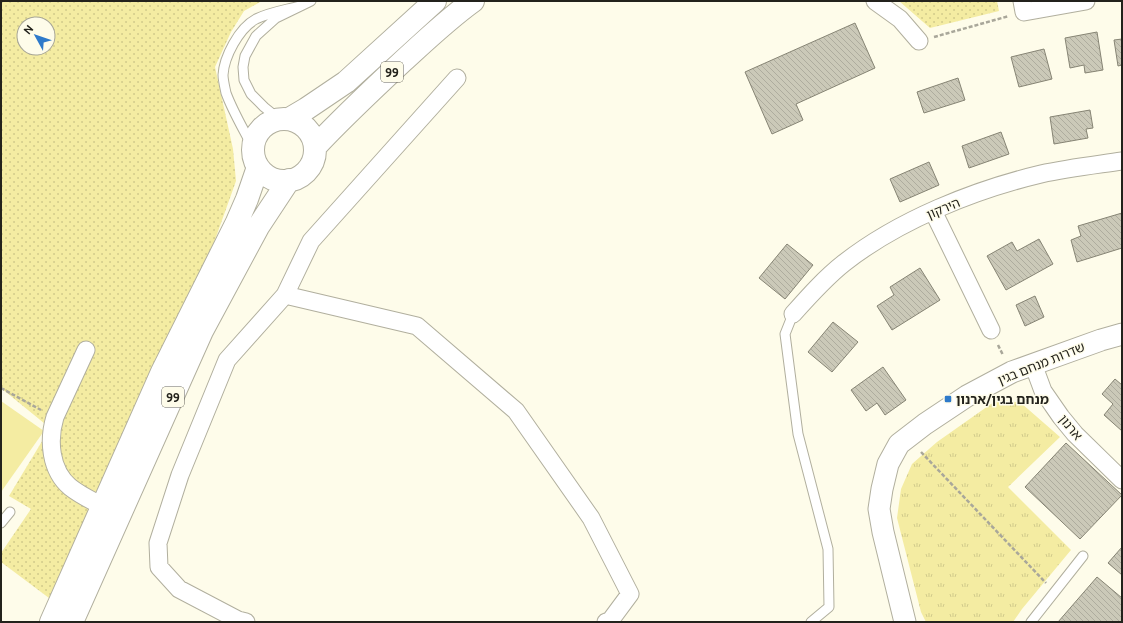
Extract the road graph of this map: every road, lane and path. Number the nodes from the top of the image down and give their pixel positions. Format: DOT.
graph roads {
  1 [pos="311,1"];
  2 [pos="435,1"];
  3 [pos="473,1"];
  4 [pos="875,1"];
  5 [pos="1086,1"];
  6 [pos="300,6"];
  7 [pos="1023,6"];
  8 [pos="918,41"];
  9 [pos="458,78"];
  10 [pos="284,119"];
  11 [pos="315,147"];
  12 [pos="256,158"];
  13 [pos="1122,161"];
  14 [pos="289,180"];
  15 [pos="933,211"];
  16 [pos="285,295"];
  17 [pos="793,314"];
  18 [pos="991,330"];
  19 [pos="1122,334"];
  20 [pos="86,350"];
  21 [pos="1033,364"];
  22 [pos="1012,372"];
  23 [pos="1,388"];
  24 [pos="55,417"];
  25 [pos="908,437"];
  26 [pos="1122,480"];
  27 [pos="102,506"];
  28 [pos="10,512"];
  29 [pos="1,523"];
  30 [pos="1082,556"];
  31 [pos="1054,592"];
  32 [pos="240,621"];
  33 [pos="51,622"];
  34 [pos="72,622"];
  35 [pos="606,622"];
  36 [pos="811,622"];
  37 [pos="905,622"];
  38 [pos="1031,622"];
  1 -- 6 [label="lane"];
  2 -- 10 [label="highway, 99"];
  3 -- 11 [label="highway, 99"];
  4 -- 8 [label="street"];
  5 -- 7 [label="street"];
  6 -- 10 [label="lane"];
  6 -- 12 [label="lane"];
  7 -- 8 [label="path"];
  9 -- 16 [label="street"];
  10 -- 11 [label="highway"];
  10 -- 12 [label="highway, 99"];
  11 -- 14 [label="highway, 99"];
  12 -- 14 [label="highway"];
  12 -- 27 [label="highway, 99"];
  13 -- 15 [label="street, הירקון"];
  14 -- 34 [label="highway, 99"];
  15 -- 17 [label="street, הירקון"];
  15 -- 18 [label="street"];
  16 -- 32 [label="street"];
  16 -- 35 [label="street"];
  17 -- 36 [label="lane"];
  18 -- 22 [label="path"];
  19 -- 21 [label="street, שדרות מנחם בגין"];
  20 -- 24 [label="street"];
  21 -- 22 [label="street, שדרות מנחם בגין"];
  21 -- 26 [label="street, ארנון"];
  22 -- 25 [label="street, שדרות מנחם בגין"];
  23 -- 24 [label="path"];
  24 -- 27 [label="street"];
  25 -- 31 [label="path"];
  25 -- 37 [label="street, שדרות מנחם בגין"];
  27 -- 33 [label="highway, 99"];
  28 -- 29 [label="lane"];
  30 -- 31 [label="lane"];
  31 -- 38 [label="lane"];
}
